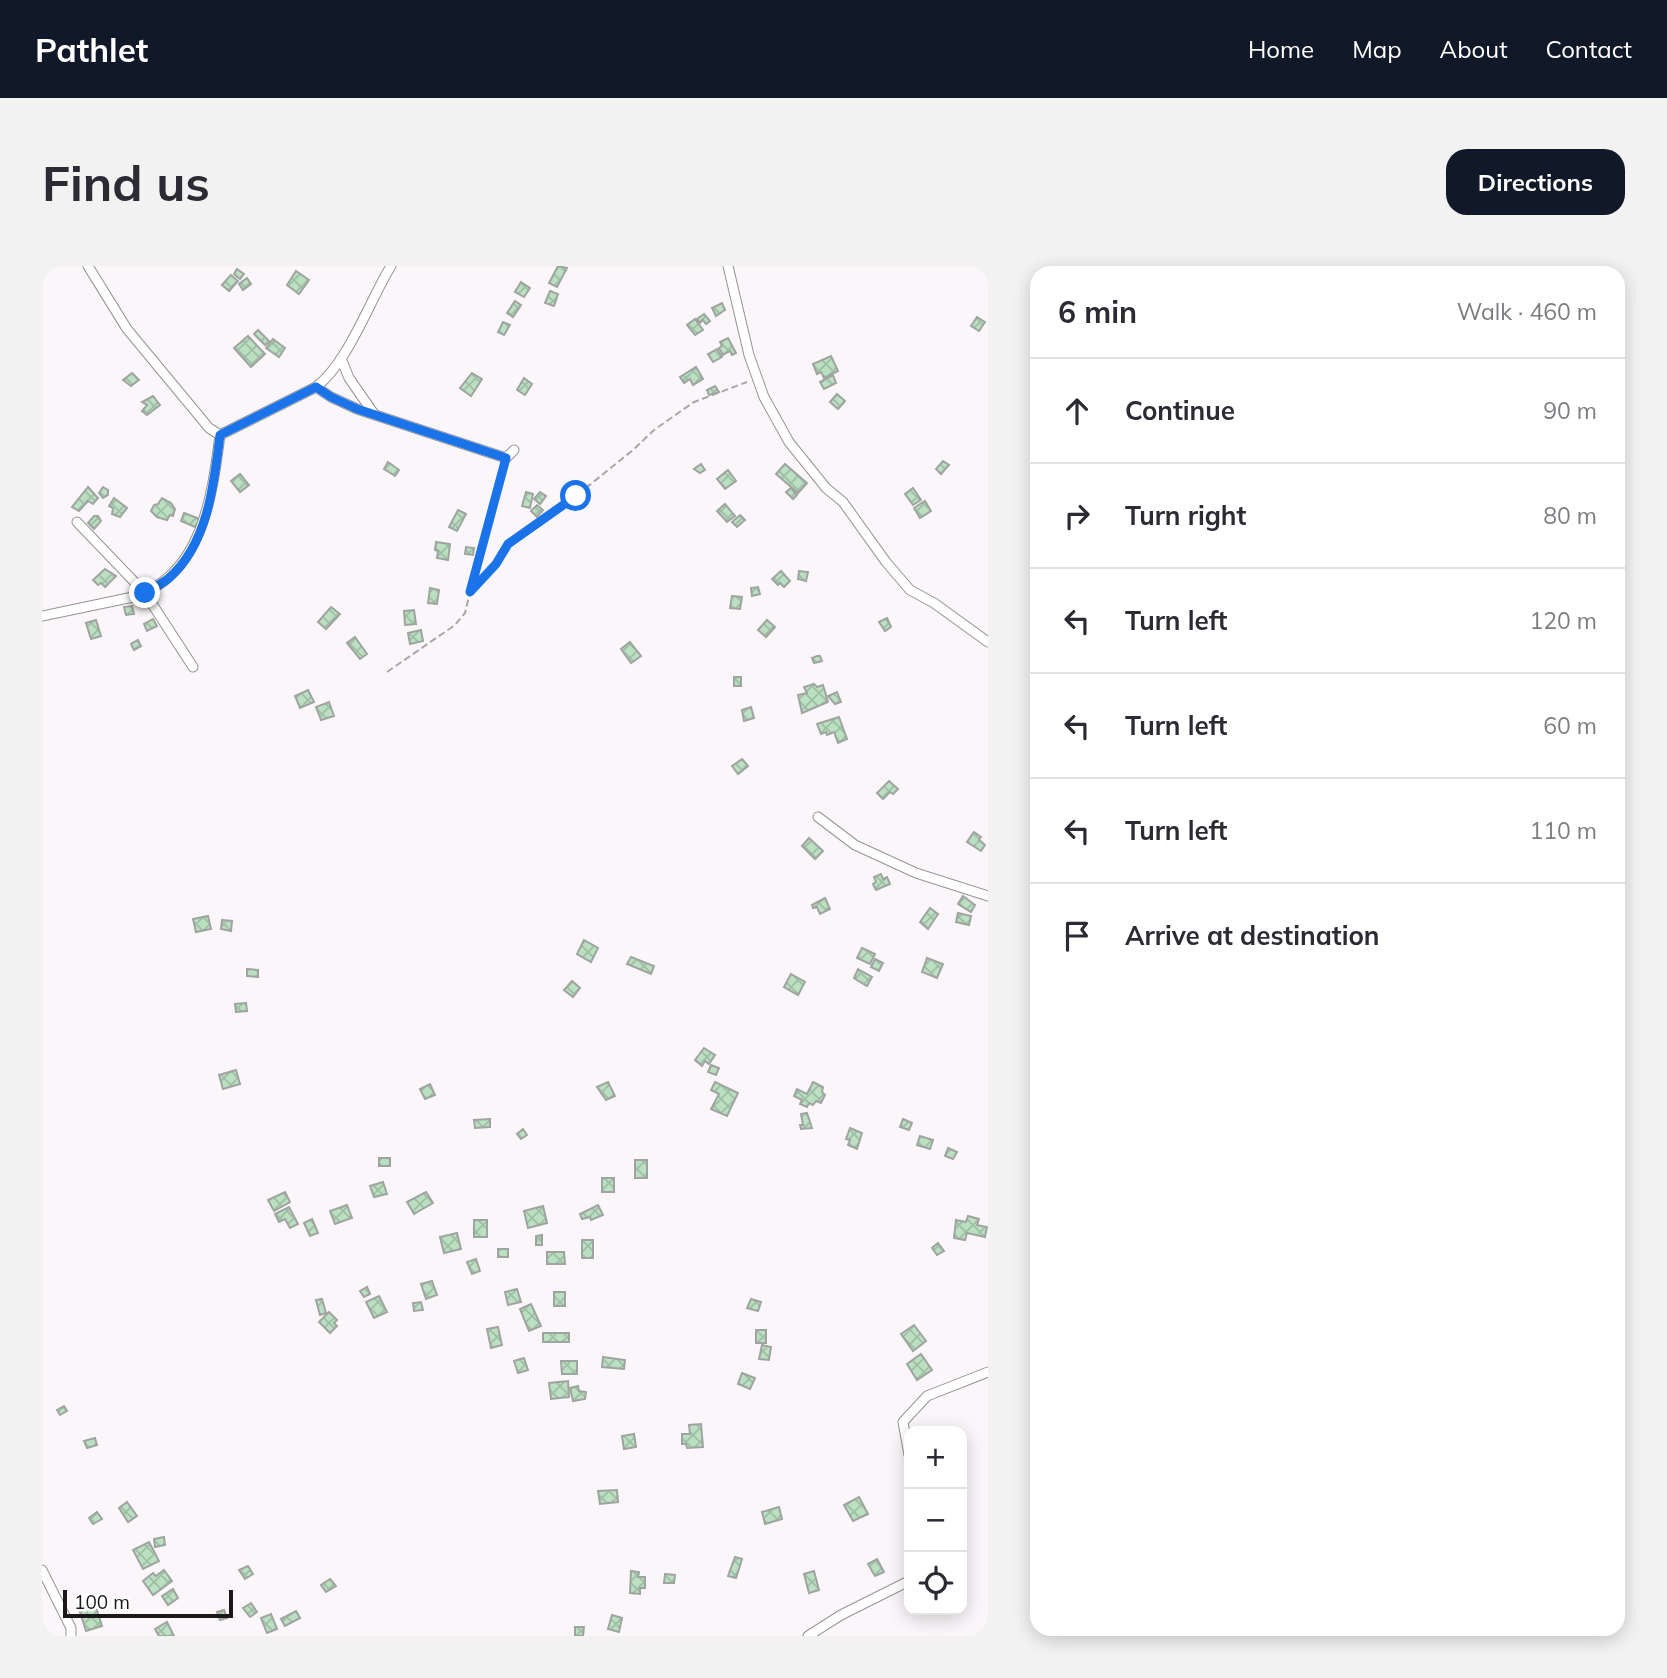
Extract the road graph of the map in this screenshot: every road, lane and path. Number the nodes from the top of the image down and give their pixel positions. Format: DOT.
graph roads {
  1 [pos="88,266"];
  2 [pos="391,266"];
  3 [pos="728,266"];
  4 [pos="341,358"];
  5 [pos="757,378"];
  6 [pos="316,387"];
  7 [pos="374,414"];
  8 [pos="220,435"];
  9 [pos="514,450"];
  10 [pos="506,458"];
  11 [pos="77,522"];
  12 [pos="470,592"];
  13 [pos="145,593"];
  14 [pos="42,616"];
  15 [pos="988,642"];
  16 [pos="193,667"];
  17 [pos="387,672"];
  18 [pos="818,817"];
  19 [pos="988,896"];
  20 [pos="988,1372"];
  21 [pos="904,1428"];
  22 [pos="42,1570"];
  23 [pos="904,1584"];
  24 [pos="71,1636"];
  25 [pos="808,1636"];
  1 -- 8 [label="street"];
  2 -- 4 [label="street"];
  3 -- 5 [label="street"];
  4 -- 6 [label="street"];
  4 -- 7 [label="street"];
  5 -- 12 [label="path"];
  5 -- 15 [label="street"];
  6 -- 7 [label="street"];
  6 -- 8 [label="street"];
  7 -- 10 [label="street"];
  8 -- 13 [label="street"];
  9 -- 10 [label="street"];
  10 -- 12 [label="path"];
  11 -- 13 [label="street"];
  12 -- 17 [label="path"];
  13 -- 14 [label="street"];
  13 -- 16 [label="street"];
  18 -- 19 [label="street"];
  20 -- 21 [label="street"];
  22 -- 24 [label="street"];
  23 -- 25 [label="street"];
}
